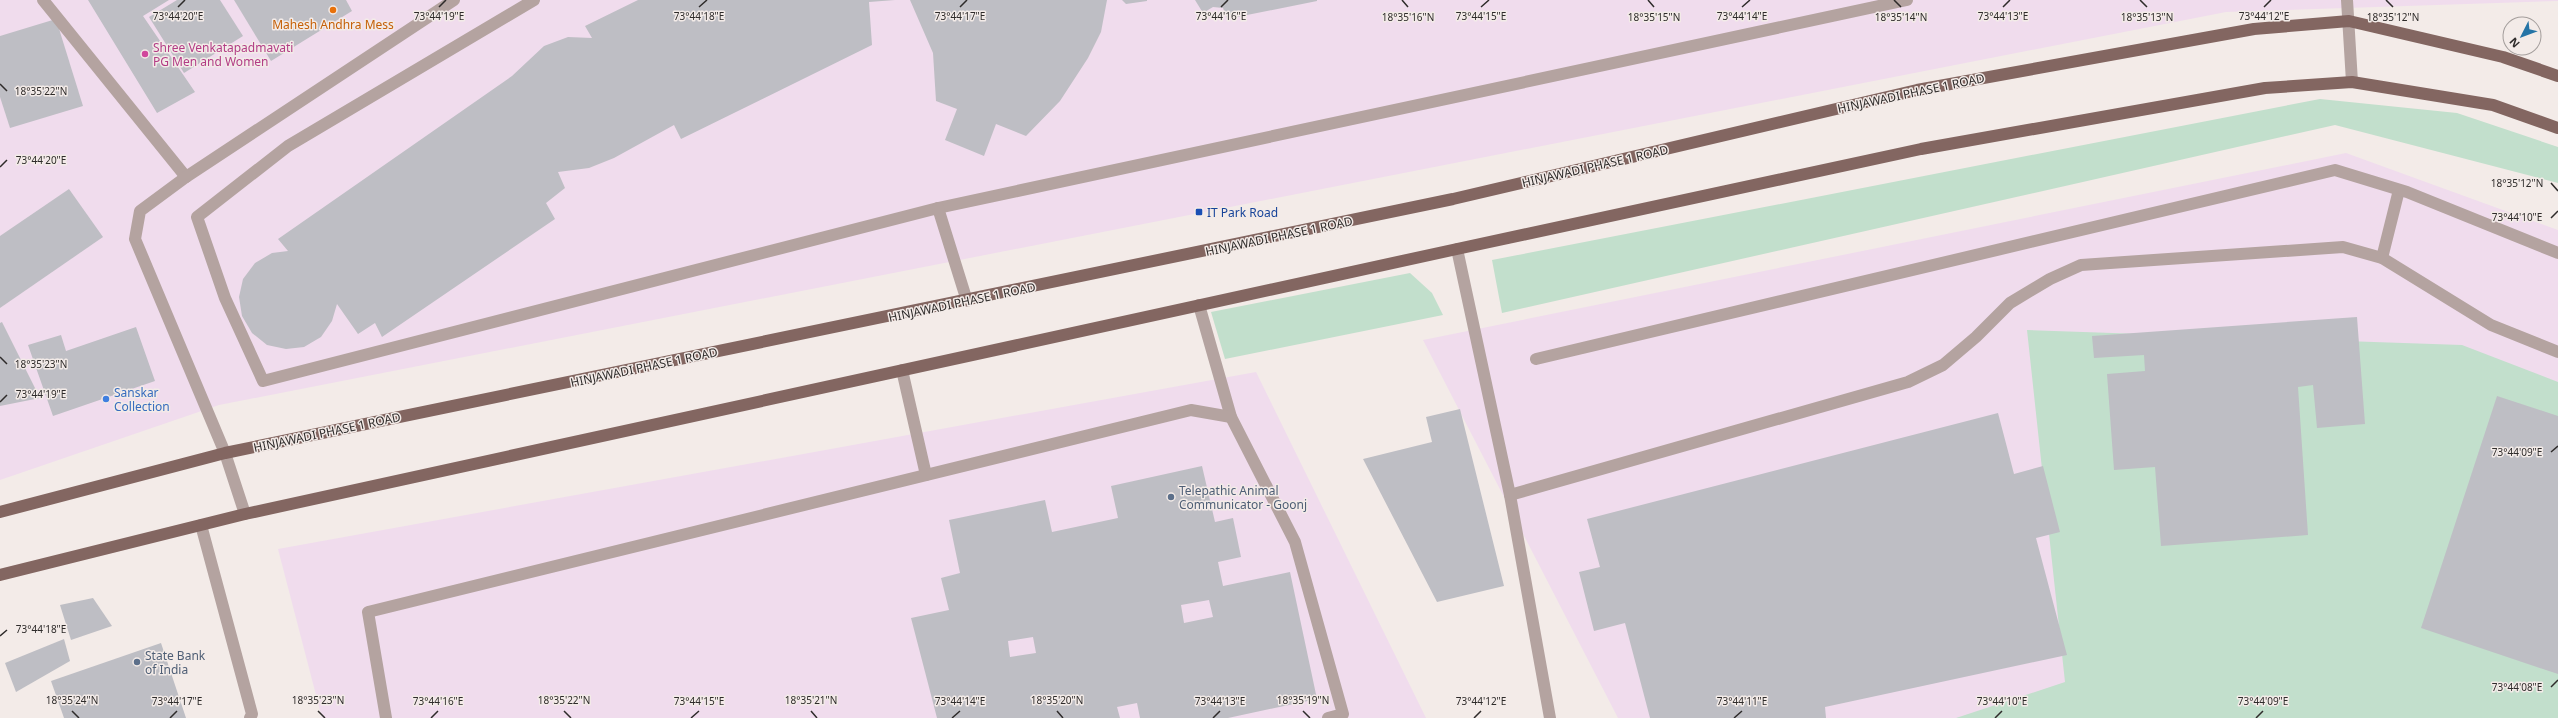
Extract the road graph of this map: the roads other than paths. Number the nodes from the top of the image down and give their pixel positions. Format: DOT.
graph roads {
  1 [pos="43,0"];
  2 [pos="454,0"];
  3 [pos="534,0"];
  4 [pos="1908,0"];
  5 [pos="2347,0"];
  6 [pos="2349,21"];
  7 [pos="2558,76"];
  8 [pos="2352,82"];
  9 [pos="2558,128"];
  10 [pos="186,177"];
  11 [pos="2399,190"];
  12 [pos="938,208"];
  13 [pos="1457,248"];
  14 [pos="2558,253"];
  15 [pos="2382,258"];
  16 [pos="967,301"];
  17 [pos="1199,305"];
  18 [pos="2558,352"];
  19 [pos="1536,359"];
  20 [pos="902,370"];
  21 [pos="1231,417"];
  22 [pos="225,453"];
  23 [pos="926,475"];
  24 [pos="1510,495"];
  25 [pos="0,512"];
  26 [pos="245,514"];
  27 [pos="201,524"];
  28 [pos="0,575"];
  29 [pos="250,718"];
  30 [pos="386,718"];
  31 [pos="1328,718"];
  32 [pos="1550,718"];
  1 -- 10 [label="street"];
  2 -- 10 [label="street"];
  3 -- 12 [label="street"];
  4 -- 12 [label="street"];
  5 -- 6 [label="street"];
  6 -- 7 [label="main road, HINJAWADI PHASE 1 ROAD"];
  6 -- 8 [label="street"];
  6 -- 16 [label="main road, HINJAWADI PHASE 1 ROAD"];
  8 -- 9 [label="main road"];
  8 -- 13 [label="main road"];
  10 -- 22 [label="street"];
  11 -- 14 [label="street"];
  11 -- 15 [label="street"];
  11 -- 19 [label="street"];
  12 -- 16 [label="street"];
  13 -- 17 [label="main road"];
  13 -- 24 [label="street"];
  15 -- 18 [label="street"];
  15 -- 24 [label="street"];
  16 -- 22 [label="main road, HINJAWADI PHASE 1 ROAD"];
  17 -- 20 [label="main road"];
  17 -- 21 [label="street"];
  20 -- 23 [label="street"];
  20 -- 26 [label="main road"];
  21 -- 23 [label="street"];
  21 -- 31 [label="street"];
  22 -- 25 [label="main road, HINJAWADI PHASE 1 ROAD"];
  22 -- 26 [label="street"];
  23 -- 30 [label="street"];
  24 -- 32 [label="street"];
  26 -- 27 [label="main road"];
  27 -- 28 [label="main road"];
  27 -- 29 [label="street"];
}
